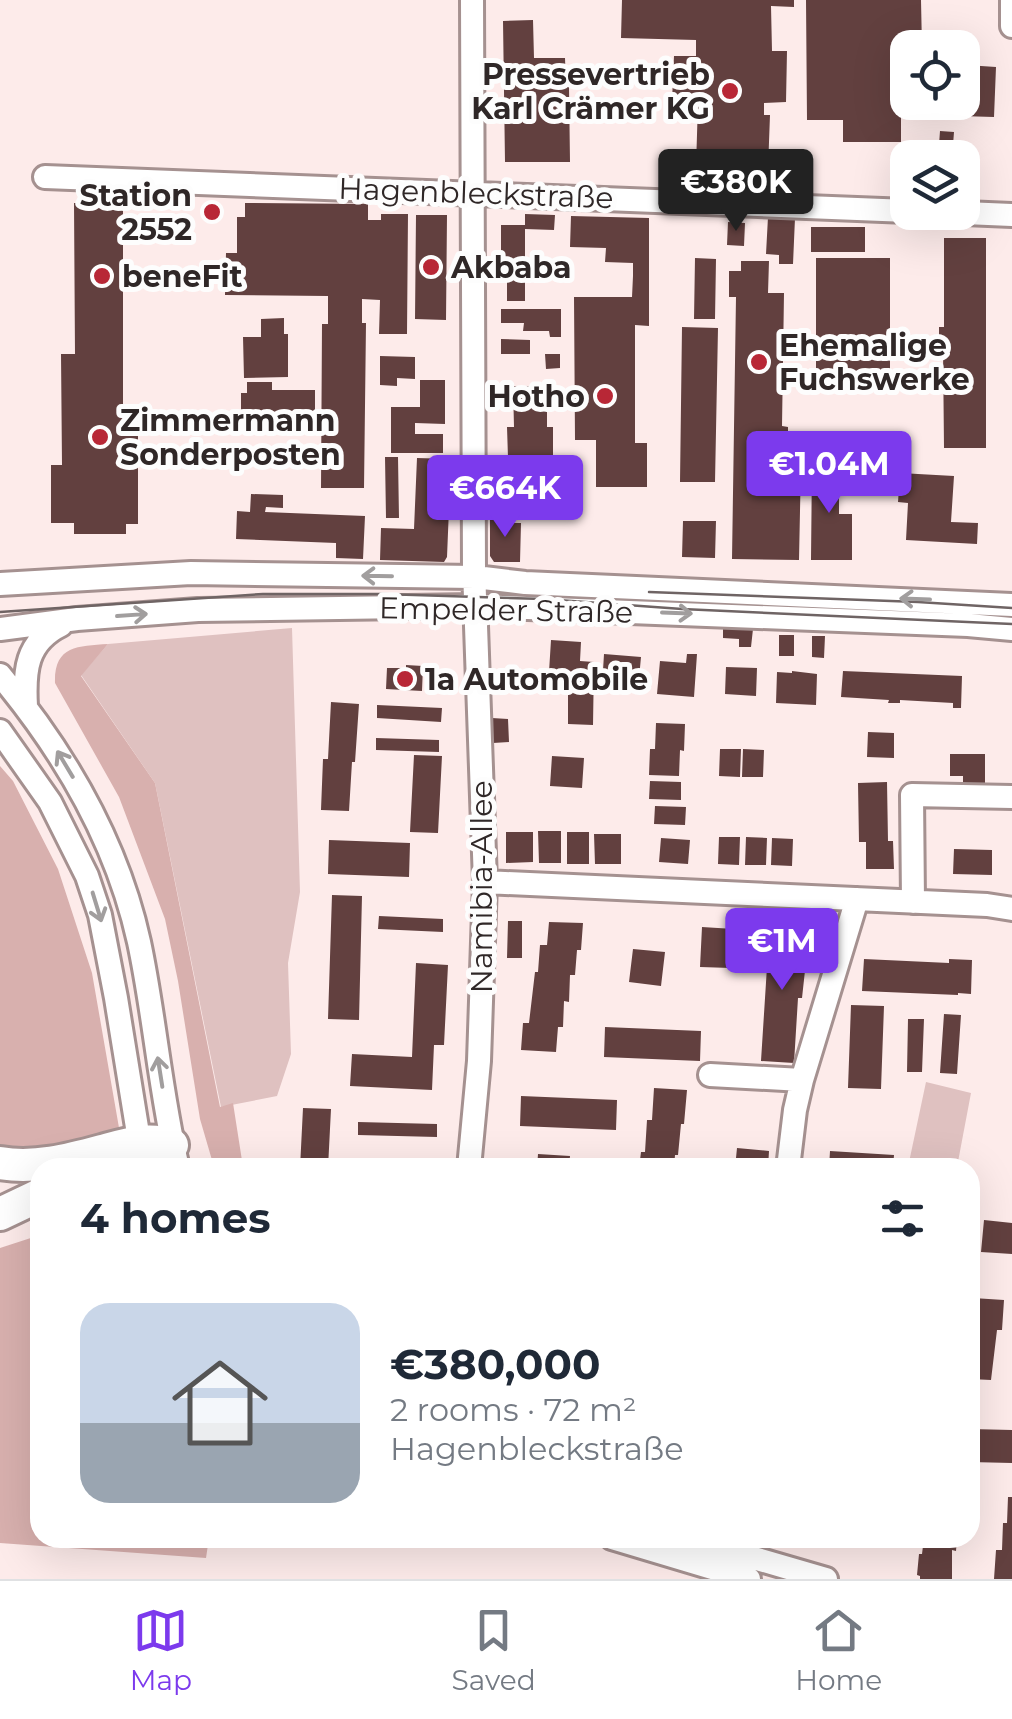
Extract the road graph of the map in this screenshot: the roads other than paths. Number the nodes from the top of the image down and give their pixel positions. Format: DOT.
graph roads {
  1 [pos="472,0"];
  2 [pos="1012,0"];
  3 [pos="1012,26"];
  4 [pos="45,177"];
  5 [pos="473,193"];
  6 [pos="890,210"];
  7 [pos="980,214"];
  8 [pos="1012,216"];
  9 [pos="474,577"];
  10 [pos="0,584"];
  11 [pos="1012,605"];
  12 [pos="475,606"];
  13 [pos="77,619"];
  14 [pos="0,629"];
  15 [pos="1012,629"];
  16 [pos="0,674"];
  17 [pos="26,706"];
  18 [pos="0,731"];
  19 [pos="1012,797"];
  20 [pos="485,882"];
  21 [pos="857,899"];
  22 [pos="913,902"];
  23 [pos="1012,910"];
  24 [pos="710,1076"];
  25 [pos="802,1080"];
  26 [pos="175,1156"];
  27 [pos="142,1158"];
  28 [pos="144,1158"];
  29 [pos="470,1158"];
  30 [pos="789,1158"];
  31 [pos="0,1164"];
  32 [pos="30,1166"];
  33 [pos="30,1200"];
  34 [pos="0,1214"];
  35 [pos="645,1548"];
  36 [pos="719,1548"];
  37 [pos="749,1579"];
  38 [pos="826,1579"];
  1 -- 5 [label="street, Namibia-Allee"];
  2 -- 3 [label="street"];
  4 -- 5 [label="street, Hagenbleckstraße"];
  5 -- 6 [label="street, Hagenbleckstraße"];
  5 -- 9 [label="street, Namibia-Allee"];
  7 -- 8 [label="street"];
  9 -- 10 [label="street, Empelder Straße, one-way"];
  11 -- 9 [label="street, Empelder Straße, one-way"];
  9 -- 12 [label="street, Namibia-Allee"];
  13 -- 12 [label="street, Empelder Straße, one-way"];
  12 -- 15 [label="street, Empelder Straße, one-way"];
  12 -- 20 [label="street, Namibia-Allee"];
  13 -- 14 [label="street, Empelder Straße"];
  13 -- 17 [label="street"];
  16 -- 17 [label="street"];
  26 -- 17 [label="street, one-way"];
  18 -- 27 [label="street, one-way"];
  19 -- 22 [label="street"];
  20 -- 21 [label="street"];
  20 -- 29 [label="street, Namibia-Allee"];
  21 -- 22 [label="street"];
  21 -- 25 [label="street"];
  22 -- 23 [label="street"];
  24 -- 25 [label="street"];
  25 -- 30 [label="street"];
  26 -- 28 [label="highway"];
  31 -- 32 [label="highway"];
  33 -- 34 [label="highway"];
  35 -- 37 [label="street"];
  36 -- 38 [label="street"];
}
